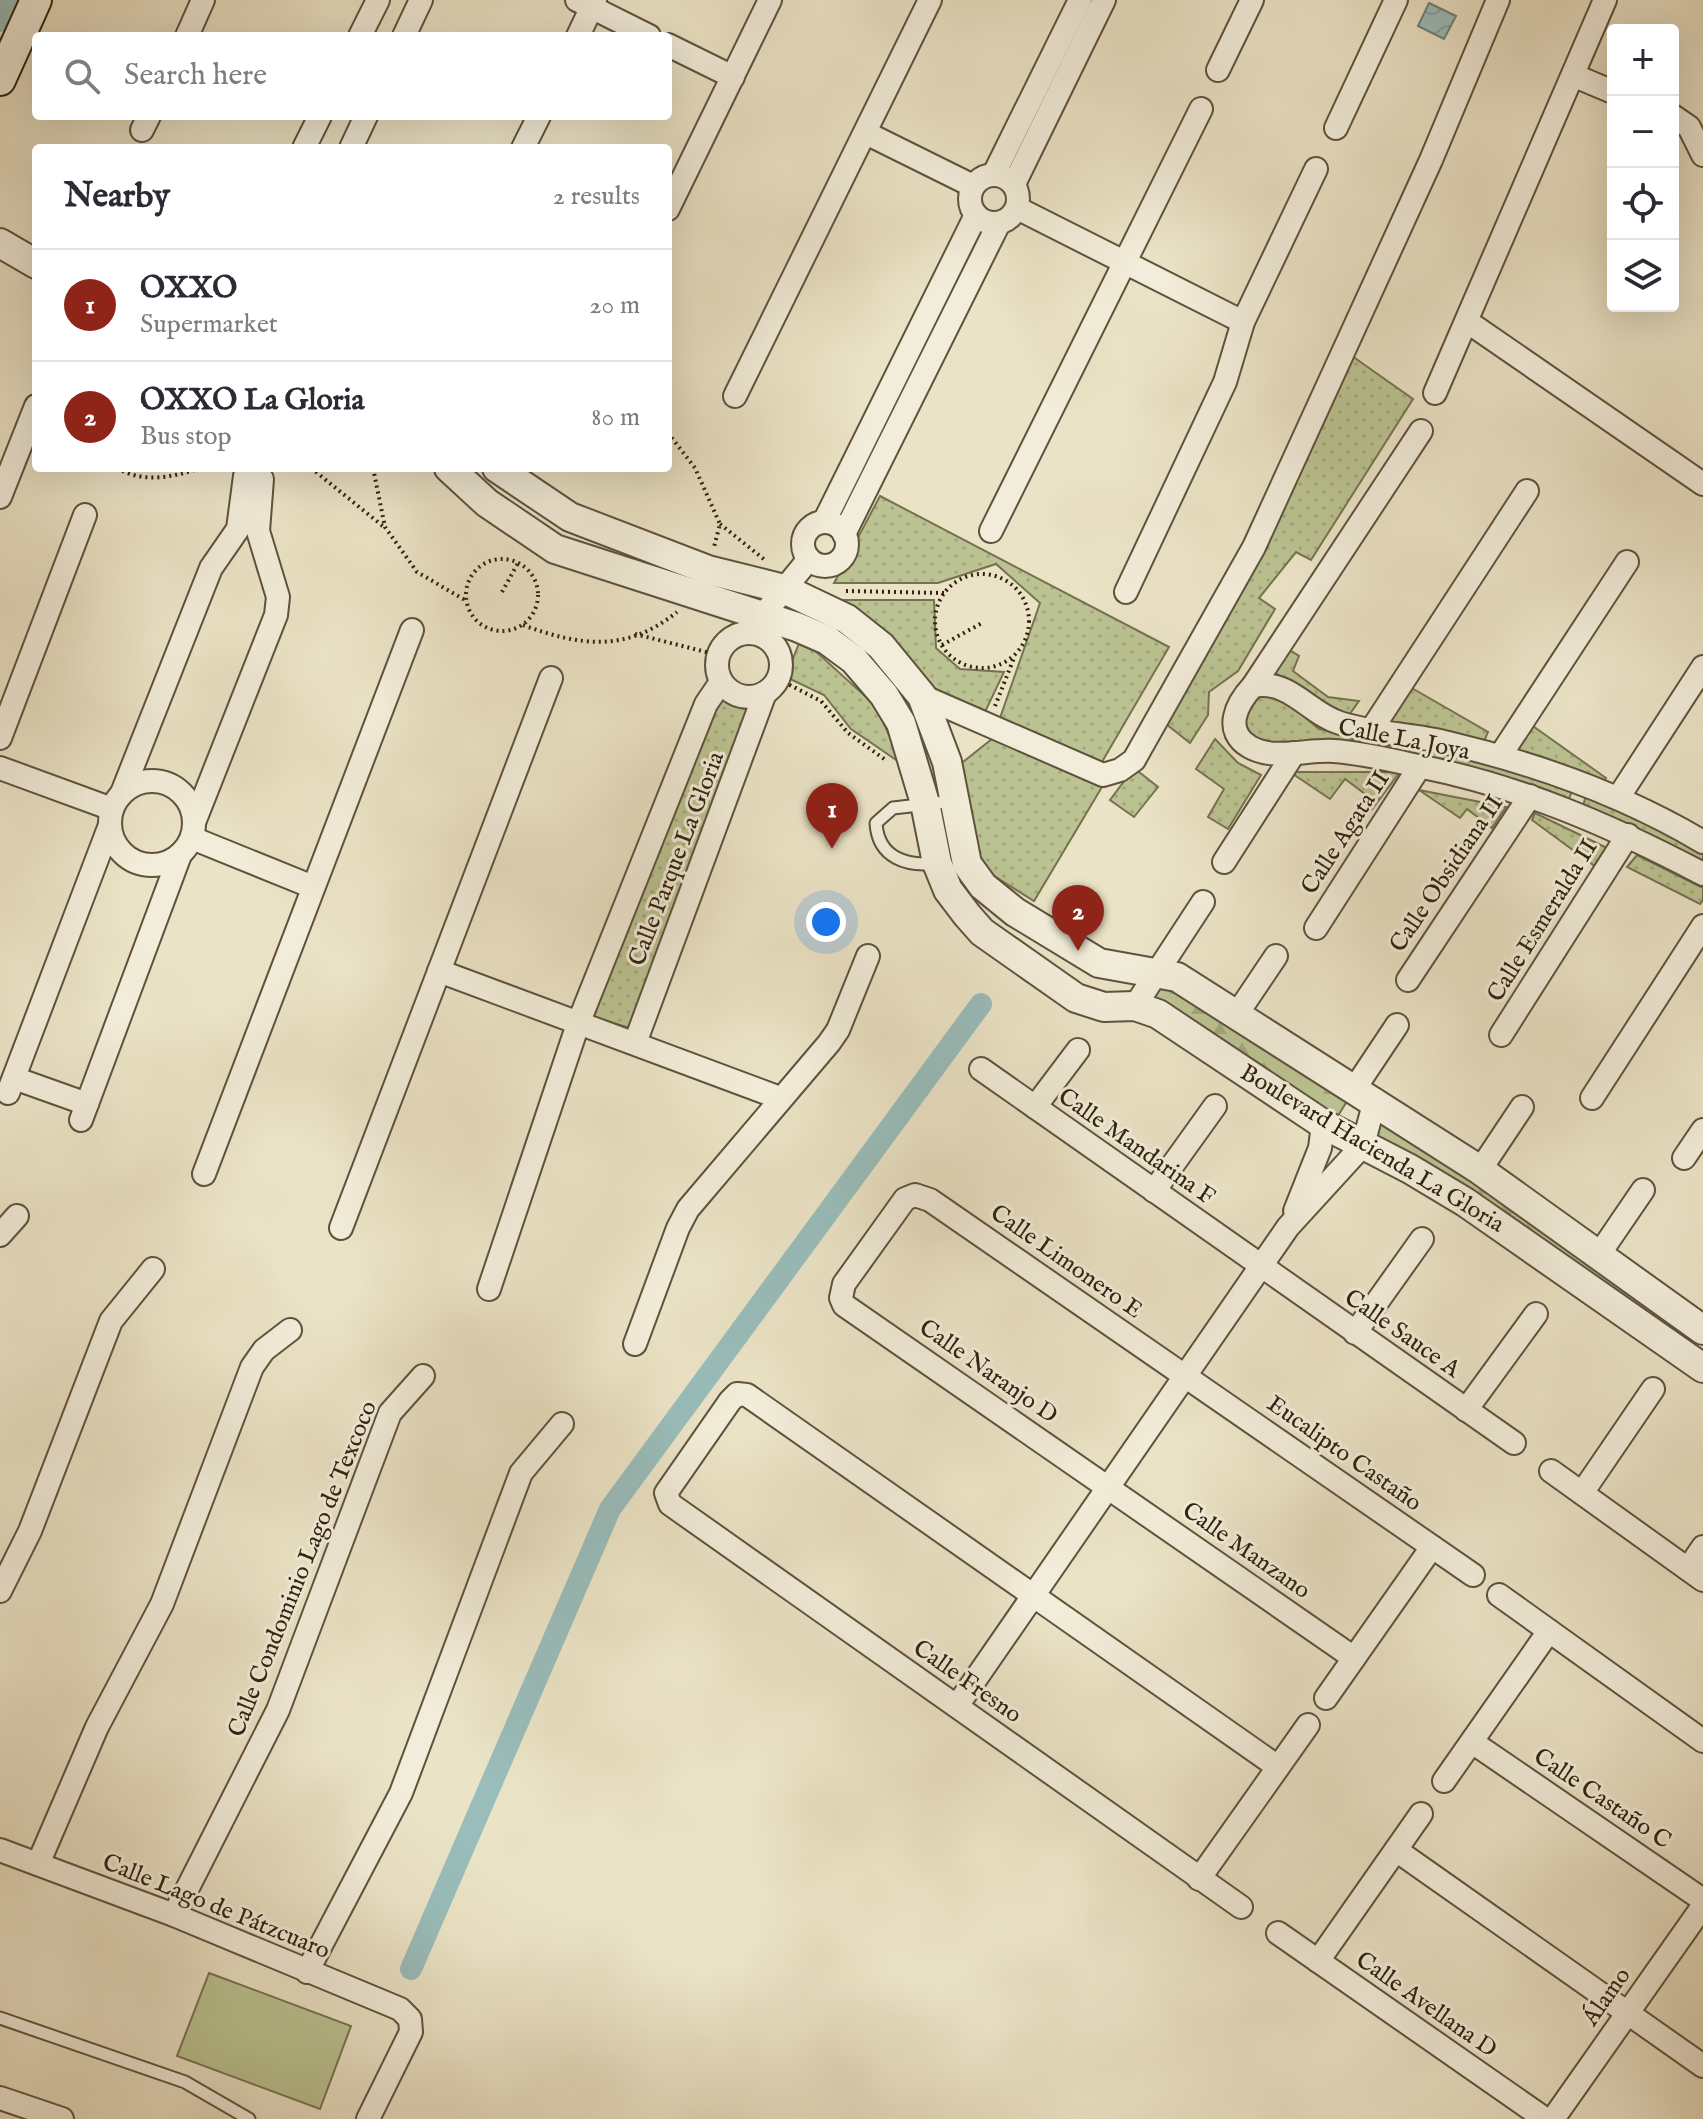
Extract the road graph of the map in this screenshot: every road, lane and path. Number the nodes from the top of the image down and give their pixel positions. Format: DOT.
graph roads {
  1 [pos="203,0"];
  2 [pos="378,0"];
  3 [pos="421,0"];
  4 [pos="770,0"];
  5 [pos="930,0"];
  6 [pos="1080,0"];
  7 [pos="1104,0"];
  8 [pos="1252,0"];
  9 [pos="1396,0"];
  10 [pos="1498,0"];
  11 [pos="1605,0"];
  12 [pos="29,2"];
  13 [pos="588,3"];
  14 [pos="189,32"];
  15 [pos="362,32"];
  16 [pos="406,32"];
  17 [pos="579,32"];
  18 [pos="642,32"];
  19 [pos="672,47"];
  20 [pos="1218,70"];
  21 [pos="1575,76"];
  22 [pos="733,77"];
  23 [pos="0,80"];
  24 [pos="1607,89"];
  25 [pos="1201,109"];
  26 [pos="319,120"];
  27 [pos="364,120"];
  28 [pos="537,120"];
  29 [pos="1679,120"];
  30 [pos="1336,128"];
  31 [pos="866,133"];
  32 [pos="314,144"];
  33 [pos="353,144"];
  34 [pos="525,144"];
  35 [pos="1703,155"];
  36 [pos="1316,169"];
  37 [pos="1004,179"];
  38 [pos="973,186"];
  39 [pos="672,201"];
  40 [pos="1017,208"];
  41 [pos="976,215"];
  42 [pos="999,223"];
  43 [pos="0,243"];
  44 [pos="1127,260"];
  45 [pos="32,262"];
  46 [pos="1243,322"];
  47 [pos="1468,322"];
  48 [pos="1435,393"];
  49 [pos="735,396"];
  50 [pos="32,416"];
  51 [pos="1421,431"];
  52 [pos="131,472"];
  53 [pos="189,472"];
  54 [pos="316,472"];
  55 [pos="374,472"];
  56 [pos="453,472"];
  57 [pos="503,472"];
  58 [pos="1699,472"];
  59 [pos="255,473"];
  60 [pos="1527,491"];
  61 [pos="0,497"];
  62 [pos="85,515"];
  63 [pos="824,522"];
  64 [pos="720,524"];
  65 [pos="385,527"];
  66 [pos="248,530"];
  67 [pos="991,531"];
  68 [pos="844,534"];
  69 [pos="818,562"];
  70 [pos="1627,562"];
  71 [pos="518,563"];
  72 [pos="784,589"];
  73 [pos="502,592"];
  74 [pos="1126,592"];
  75 [pos="944,593"];
  76 [pos="811,599"];
  77 [pos="465,600"];
  78 [pos="756,623"];
  79 [pos="982,623"];
  80 [pos="797,627"];
  81 [pos="412,630"];
  82 [pos="635,634"];
  83 [pos="942,645"];
  84 [pos="718,655"];
  85 [pos="1703,667"];
  86 [pos="775,677"];
  87 [pos="551,678"];
  88 [pos="721,682"];
  89 [pos="1253,686"];
  90 [pos="922,696"];
  91 [pos="1372,729"];
  92 [pos="0,738"];
  93 [pos="1294,753"];
  94 [pos="1500,756"];
  95 [pos="1420,766"];
  96 [pos="0,768"];
  97 [pos="1584,785"];
  98 [pos="921,790"];
  99 [pos="1530,796"];
  100 [pos="1618,798"];
  101 [pos="954,801"];
  102 [pos="115,809"];
  103 [pos="1573,811"];
  104 [pos="1628,835"];
  105 [pos="189,837"];
  106 [pos="1703,842"];
  107 [pos="965,856"];
  108 [pos="1224,862"];
  109 [pos="937,863"];
  110 [pos="1703,874"];
  111 [pos="313,887"];
  112 [pos="1203,902"];
  113 [pos="1703,926"];
  114 [pos="1316,928"];
  115 [pos="868,956"];
  116 [pos="1276,956"];
  117 [pos="1157,970"];
  118 [pos="439,971"];
  119 [pos="1408,980"];
  120 [pos="1135,1006"];
  121 [pos="1237,1014"];
  122 [pos="578,1024"];
  123 [pos="1397,1025"];
  124 [pos="1501,1035"];
  125 [pos="635,1043"];
  126 [pos="1078,1050"];
  127 [pos="981,1069"];
  128 [pos="1365,1094"];
  129 [pos="780,1098"];
  130 [pos="1592,1098"];
  131 [pos="1215,1106"];
  132 [pos="1035,1107"];
  133 [pos="1522,1107"];
  134 [pos="1323,1124"];
  135 [pos="1703,1130"];
  136 [pos="1363,1145"];
  137 [pos="1684,1158"];
  138 [pos="1480,1170"];
  139 [pos="204,1174"];
  140 [pos="1643,1190"];
  141 [pos="1154,1191"];
  142 [pos="17,1216"];
  143 [pos="1288,1227"];
  144 [pos="341,1228"];
  145 [pos="0,1235"];
  146 [pos="1422,1239"];
  147 [pos="1600,1253"];
  148 [pos="1260,1267"];
  149 [pos="153,1269"];
  150 [pos="489,1289"];
  151 [pos="841,1298"];
  152 [pos="1677,1311"];
  153 [pos="1536,1314"];
  154 [pos="290,1330"];
  155 [pos="1703,1330"];
  156 [pos="1355,1333"];
  157 [pos="1660,1335"];
  158 [pos="635,1344"];
  159 [pos="1703,1368"];
  160 [pos="423,1376"];
  161 [pos="1185,1376"];
  162 [pos="1653,1389"];
  163 [pos="1466,1410"];
  164 [pos="562,1424"];
  165 [pos="1514,1443"];
  166 [pos="1551,1471"];
  167 [pos="1108,1487"];
  168 [pos="1582,1493"];
  169 [pos="1432,1547"];
  170 [pos="1703,1547"];
  171 [pos="1696,1574"];
  172 [pos="1473,1575"];
  173 [pos="0,1591"];
  174 [pos="1499,1595"];
  175 [pos="1033,1596"];
  176 [pos="1549,1631"];
  177 [pos="1354,1658"];
  178 [pos="1326,1698"];
  179 [pos="957,1706"];
  180 [pos="1308,1725"];
  181 [pos="1703,1741"];
  182 [pos="1472,1742"];
  183 [pos="1278,1767"];
  184 [pos="1444,1781"];
  185 [pos="1421,1814"];
  186 [pos="0,1850"];
  187 [pos="1396,1850"];
  188 [pos="38,1864"];
  189 [pos="1199,1879"];
  190 [pos="1703,1903"];
  191 [pos="1241,1907"];
  192 [pos="174,1915"];
  193 [pos="1278,1933"];
  194 [pos="1318,1961"];
  195 [pos="307,1972"];
  196 [pos="1627,2013"];
  197 [pos="0,2018"];
  198 [pos="1703,2066"];
  199 [pos="0,2098"];
  200 [pos="29,2114"];
  201 [pos="62,2119"];
  202 [pos="249,2119"];
  203 [pos="368,2119"];
  204 [pos="1545,2119"];
  205 [pos="1553,2119"];
  1 -- 14 [label="street"];
  2 -- 15 [label="street"];
  3 -- 16 [label="street"];
  4 -- 22 [label="street"];
  5 -- 31 [label="street"];
  6 -- 37 [label="street"];
  7 -- 37 [label="street"];
  8 -- 20 [label="street"];
  9 -- 30 [label="street"];
  10 -- 90 [label="street"];
  11 -- 21 [label="street"];
  12 -- 23 [label="main road"];
  13 -- 17 [label="street"];
  13 -- 18 [label="street"];
  19 -- 22 [label="street"];
  21 -- 24 [label="street"];
  21 -- 47 [label="street"];
  22 -- 39 [label="street"];
  25 -- 44 [label="street"];
  26 -- 32 [label="street"];
  27 -- 33 [label="street"];
  28 -- 34 [label="street"];
  29 -- 35 [label="street"];
  31 -- 38 [label="street"];
  31 -- 49 [label="street"];
  36 -- 46 [label="street"];
  37 -- 38 [label="street"];
  37 -- 40 [label="street"];
  38 -- 41 [label="street"];
  40 -- 42 [label="street"];
  40 -- 44 [label="street"];
  41 -- 42 [label="street"];
  41 -- 63 [label="street"];
  42 -- 68 [label="street"];
  43 -- 45 [label="street"];
  44 -- 46 [label="street"];
  44 -- 67 [label="street"];
  46 -- 74 [label="street"];
  47 -- 48 [label="street"];
  47 -- 58 [label="street"];
  50 -- 61 [label="street"];
  51 -- 89 [label="street"];
  52 -- 53 [label="path"];
  54 -- 65 [label="path"];
  55 -- 65 [label="path"];
  56 -- 78 [label="street, Boulevard Hacienda La Gloria"];
  57 -- 72 [label="street"];
  59 -- 66 [label="street"];
  60 -- 91 [label="street"];
  62 -- 92 [label="street"];
  63 -- 68 [label="street"];
  63 -- 69 [label="street"];
  64 -- 72 [label="path"];
  65 -- 77 [label="path"];
  66 -- 102 [label="street"];
  66 -- 105 [label="street"];
  68 -- 69 [label="street"];
  69 -- 72 [label="street"];
  69 -- 76 [label="street, Calle Parque La Gloria"];
  70 -- 94 [label="street"];
  71 -- 73 [label="path"];
  71 -- 77 [label="path"];
  71 -- 77 [label="path"];
  72 -- 76 [label="street"];
  72 -- 78 [label="street"];
  75 -- 76 [label="path"];
  75 -- 83 [label="path"];
  75 -- 83 [label="path"];
  76 -- 80 [label="street, Calle Parque La Gloria"];
  76 -- 90 [label="street"];
  78 -- 80 [label="street, Boulevard Hacienda La Gloria"];
  78 -- 84 [label="street"];
  78 -- 86 [label="street"];
  79 -- 83 [label="path"];
  80 -- 86 [label="street, Calle Parque La Gloria"];
  80 -- 98 [label="street, Boulevard Hacienda La Gloria"];
  81 -- 111 [label="street"];
  82 -- 84 [label="path"];
  84 -- 88 [label="street"];
  85 -- 100 [label="street"];
  86 -- 88 [label="street"];
  86 -- 98 [label="path"];
  86 -- 125 [label="street, Calle Parque La Gloria"];
  87 -- 118 [label="street"];
  88 -- 122 [label="street, Calle Parque La Gloria"];
  89 -- 91 [label="street, Calle La Joya"];
  89 -- 93 [label="street, Calle La Joya"];
  90 -- 101 [label="street"];
  91 -- 94 [label="street, Calle La Joya"];
  93 -- 95 [label="street, Calle La Joya"];
  93 -- 108 [label="street"];
  94 -- 97 [label="street, Calle La Joya"];
  95 -- 99 [label="street, Calle La Joya"];
  95 -- 114 [label="street, Calle Agata II"];
  96 -- 102 [label="street"];
  97 -- 100 [label="street, Calle La Joya"];
  97 -- 103 [label="street"];
  98 -- 101 [label="lane"];
  98 -- 109 [label="street, Boulevard Hacienda La Gloria"];
  98 -- 109 [label="lane"];
  99 -- 103 [label="street, Calle La Joya"];
  99 -- 119 [label="street, Calle Obsidiana II"];
  100 -- 106 [label="street, Calle La Joya"];
  101 -- 107 [label="street"];
  102 -- 105 [label="street"];
  102 -- 105 [label="street"];
  102 -- 105 [label="street"];
  103 -- 104 [label="street, Calle La Joya"];
  104 -- 110 [label="street, Calle La Joya"];
  104 -- 124 [label="street, Calle Esmeralda II"];
  105 -- 111 [label="street"];
  107 -- 109 [label="lane"];
  107 -- 117 [label="street, Boulevard Hacienda La Gloria"];
  109 -- 120 [label="street, Boulevard Hacienda La Gloria"];
  111 -- 139 [label="street"];
  112 -- 117 [label="street"];
  113 -- 130 [label="street"];
  115 -- 129 [label="street"];
  116 -- 121 [label="street"];
  117 -- 120 [label="street"];
  117 -- 121 [label="street, Boulevard Hacienda La Gloria"];
  118 -- 122 [label="street"];
  118 -- 144 [label="street"];
  120 -- 134 [label="street, Boulevard Hacienda La Gloria"];
  121 -- 128 [label="street, Boulevard Hacienda La Gloria"];
  122 -- 125 [label="street"];
  122 -- 150 [label="street, Calle Parque La Gloria"];
  123 -- 128 [label="street"];
  125 -- 129 [label="street"];
  126 -- 132 [label="street"];
  127 -- 132 [label="street, Calle Mandarina F"];
  128 -- 136 [label="street"];
  128 -- 138 [label="street, Boulevard Hacienda La Gloria"];
  129 -- 158 [label="street"];
  131 -- 141 [label="street"];
  132 -- 141 [label="street, Calle Mandarina F"];
  133 -- 138 [label="street"];
  134 -- 136 [label="street, Boulevard Hacienda La Gloria"];
  134 -- 143 [label="street"];
  135 -- 137 [label="street"];
  136 -- 143 [label="street"];
  136 -- 157 [label="street, Boulevard Hacienda La Gloria"];
  138 -- 147 [label="street, Boulevard Hacienda La Gloria"];
  140 -- 147 [label="street"];
  141 -- 148 [label="street, Calle Mandarina F"];
  142 -- 145 [label="street"];
  143 -- 148 [label="street"];
  146 -- 156 [label="street"];
  147 -- 152 [label="street, Boulevard Hacienda La Gloria"];
  148 -- 156 [label="street, Calle Sauce A"];
  148 -- 161 [label="street"];
  149 -- 173 [label="street"];
  151 -- 161 [label="street, Calle Limonero E"];
  151 -- 167 [label="street, Calle Naranjo D"];
  152 -- 155 [label="street, Boulevard Hacienda La Gloria"];
  152 -- 157 [label="street"];
  153 -- 163 [label="street"];
  154 -- 188 [label="street"];
  156 -- 163 [label="street, Calle Sauce A"];
  157 -- 159 [label="street, Boulevard Hacienda La Gloria"];
  160 -- 192 [label="street, Calle Condominio Lago de Texcoco"];
  161 -- 167 [label="street"];
  161 -- 169 [label="street, Eucalipto Castaño"];
  162 -- 168 [label="street"];
  163 -- 165 [label="street, Calle Sauce A"];
  164 -- 195 [label="street"];
  166 -- 168 [label="street"];
  167 -- 175 [label="street"];
  167 -- 177 [label="street, Calle Manzano"];
  168 -- 171 [label="street"];
  169 -- 172 [label="street, Eucalipto Castaño"];
  169 -- 177 [label="street"];
  170 -- 171 [label="street"];
  174 -- 176 [label="street"];
  175 -- 179 [label="street"];
  175 -- 179 [label="street, Calle Fresno"];
  175 -- 183 [label="street"];
  176 -- 181 [label="street"];
  176 -- 182 [label="street"];
  177 -- 178 [label="street"];
  179 -- 189 [label="street, Calle Fresno"];
  180 -- 183 [label="street"];
  182 -- 184 [label="street"];
  182 -- 190 [label="street, Calle Castaño C"];
  183 -- 189 [label="street"];
  185 -- 187 [label="street"];
  186 -- 188 [label="street, Calle Lago de Pátzcuaro"];
  187 -- 194 [label="street"];
  187 -- 196 [label="street"];
  188 -- 192 [label="street, Calle Lago de Pátzcuaro"];
  189 -- 191 [label="street, Calle Fresno"];
  190 -- 196 [label="street, Álamo"];
  192 -- 195 [label="street, Calle Lago de Pátzcuaro"];
  193 -- 194 [label="street, Calle Avellana D"];
  194 -- 204 [label="street, Calle Avellana D"];
  195 -- 203 [label="street, Calle Lago de Pátzcuaro"];
  196 -- 198 [label="street"];
  196 -- 205 [label="street, Álamo"];
  197 -- 202 [label="lane"];
  199 -- 200 [label="street"];
  200 -- 201 [label="street"];
}
